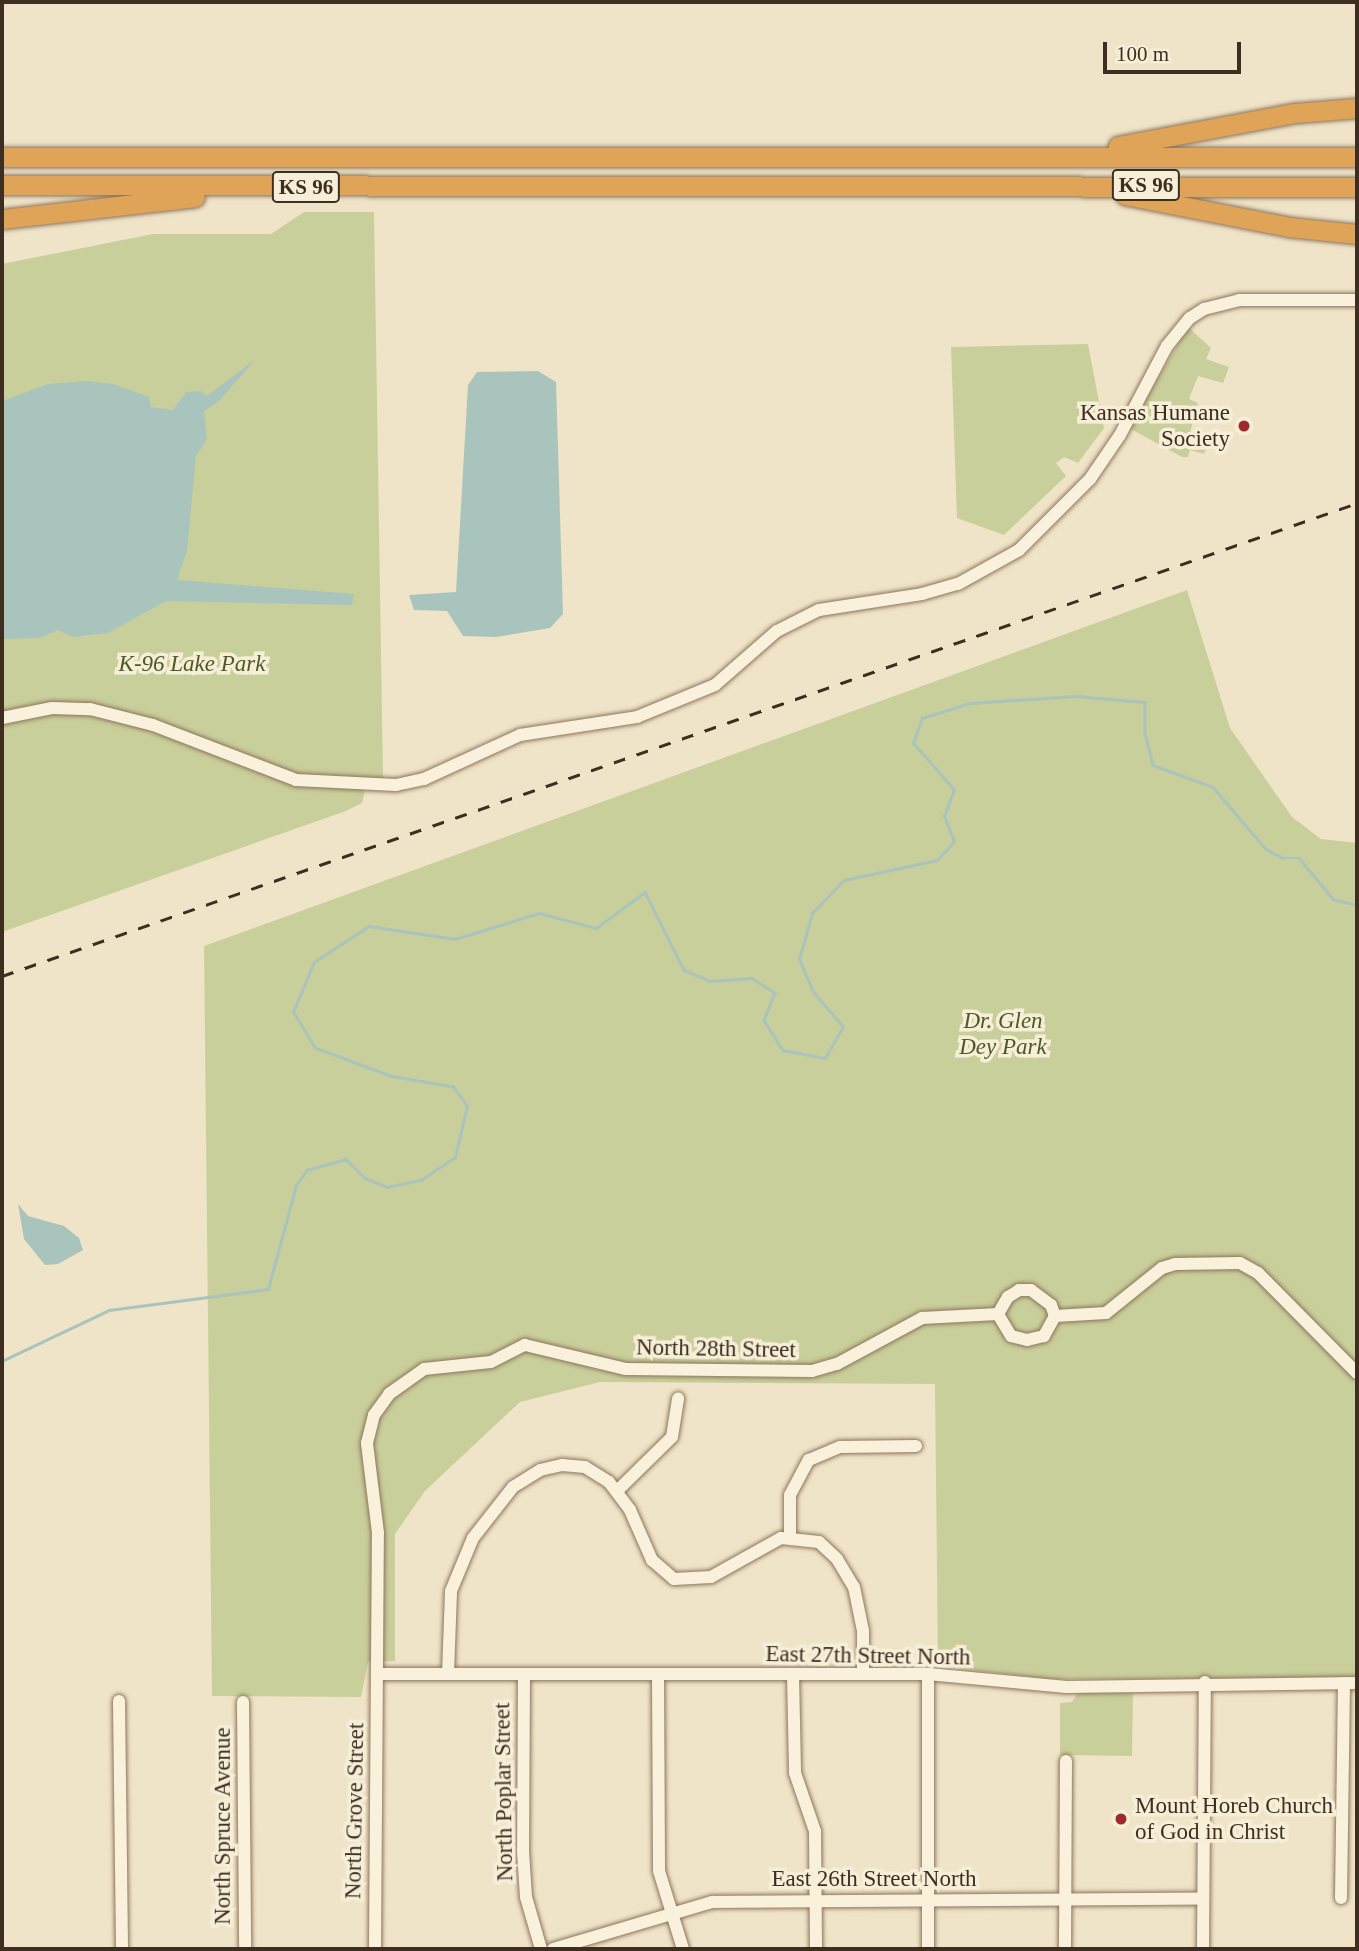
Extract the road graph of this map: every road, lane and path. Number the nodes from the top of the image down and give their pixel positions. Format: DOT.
graph roads {
  1 [pos="1357,108"];
  2 [pos="1026,155"];
  3 [pos="2,156"];
  4 [pos="1357,158"];
  5 [pos="935,184"];
  6 [pos="2,185"];
  7 [pos="317,187"];
  8 [pos="1357,187"];
  9 [pos="2,219"];
  10 [pos="1357,234"];
  11 [pos="1357,300"];
  12 [pos="2,718"];
  13 [pos="998,1314"];
  14 [pos="1055,1316"];
  15 [pos="1357,1373"];
  16 [pos="678,1398"];
  17 [pos="916,1446"];
  18 [pos="617,1491"];
  19 [pos="790,1538"];
  20 [pos="378,1674"];
  21 [pos="448,1674"];
  22 [pos="524,1674"];
  23 [pos="658,1674"];
  24 [pos="793,1674"];
  25 [pos="863,1674"];
  26 [pos="928,1674"];
  27 [pos="1205,1682"];
  28 [pos="1344,1683"];
  29 [pos="1357,1683"];
  30 [pos="119,1701"];
  31 [pos="243,1702"];
  32 [pos="1066,1761"];
  33 [pos="1341,1898"];
  34 [pos="1066,1899"];
  35 [pos="1203,1899"];
  36 [pos="816,1900"];
  37 [pos="928,1900"];
  38 [pos="672,1914"];
  39 [pos="122,1949"];
  40 [pos="245,1949"];
  41 [pos="375,1949"];
  42 [pos="541,1949"];
  43 [pos="553,1949"];
  44 [pos="683,1949"];
  45 [pos="816,1949"];
  46 [pos="928,1949"];
  47 [pos="1065,1949"];
  48 [pos="1203,1949"];
  1 -- 2 [label="highway"];
  2 -- 3 [label="highway, KS 96"];
  2 -- 4 [label="highway, KS 96"];
  5 -- 7 [label="highway, KS 96"];
  5 -- 8 [label="highway, KS 96"];
  5 -- 10 [label="highway"];
  6 -- 7 [label="highway, KS 96"];
  7 -- 9 [label="highway"];
  11 -- 12 [label="street"];
  13 -- 14 [label="street"];
  13 -- 14 [label="street"];
  13 -- 20 [label="street, North 28th Street"];
  14 -- 15 [label="street"];
  16 -- 18 [label="street"];
  17 -- 19 [label="street"];
  18 -- 19 [label="street"];
  18 -- 21 [label="street"];
  19 -- 25 [label="street"];
  20 -- 21 [label="street, East 27th Street North"];
  20 -- 41 [label="street, North Grove Street"];
  21 -- 22 [label="street, East 27th Street North"];
  22 -- 23 [label="street, East 27th Street North"];
  22 -- 42 [label="street, North Poplar Street"];
  23 -- 24 [label="street, East 27th Street North"];
  23 -- 38 [label="street"];
  24 -- 25 [label="street, East 27th Street North"];
  24 -- 36 [label="street"];
  25 -- 26 [label="street, East 27th Street North"];
  26 -- 27 [label="street, East 27th Street North"];
  26 -- 37 [label="street"];
  27 -- 28 [label="street, East 27th Street North"];
  27 -- 35 [label="street"];
  28 -- 29 [label="street, East 27th Street North"];
  28 -- 33 [label="street"];
  30 -- 39 [label="street"];
  31 -- 40 [label="street, North Spruce Avenue"];
  32 -- 34 [label="street"];
  34 -- 35 [label="street, East 26th Street North"];
  34 -- 37 [label="street, East 26th Street North"];
  34 -- 47 [label="street"];
  35 -- 48 [label="street"];
  36 -- 37 [label="street, East 26th Street North"];
  36 -- 38 [label="street, East 26th Street North"];
  36 -- 45 [label="street"];
  37 -- 46 [label="street"];
  38 -- 43 [label="street, East 26th Street North"];
  38 -- 44 [label="street"];
}
